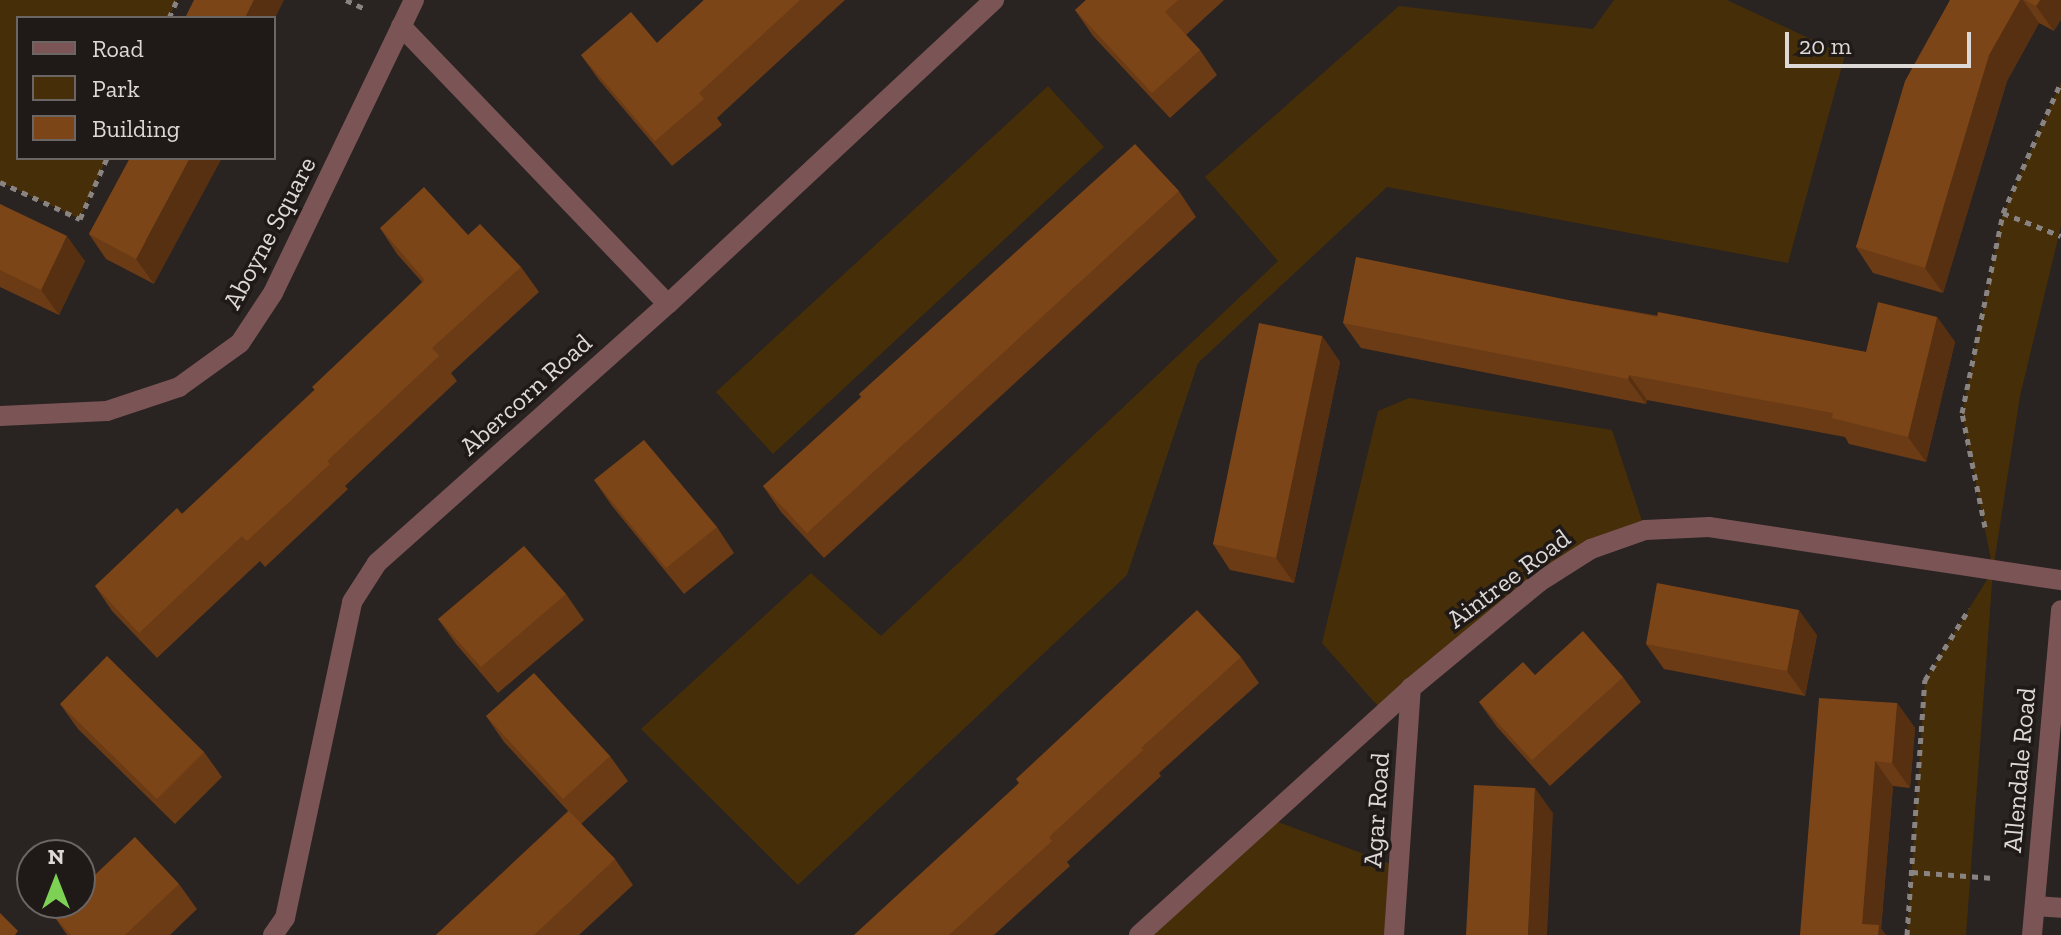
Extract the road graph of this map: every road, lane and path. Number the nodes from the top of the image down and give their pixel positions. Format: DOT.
graph roads {
  1 [pos="414,0"];
  2 [pos="994,0"];
  3 [pos="401,26"];
  4 [pos="2061,82"];
  5 [pos="106,160"];
  6 [pos="0,182"];
  7 [pos="2003,213"];
  8 [pos="2061,236"];
  9 [pos="668,304"];
  10 [pos="0,416"];
  11 [pos="1993,570"];
  12 [pos="2061,580"];
  13 [pos="2061,610"];
  14 [pos="1411,688"];
  15 [pos="1912,872"];
  16 [pos="2036,880"];
  17 [pos="2035,906"];
  18 [pos="2061,908"];
  19 [pos="273,935"];
  20 [pos="1139,935"];
  21 [pos="1394,935"];
  22 [pos="1907,935"];
  23 [pos="2032,935"];
  1 -- 3 [label="street, Aboyne Square"];
  2 -- 9 [label="street, Abercorn Road"];
  3 -- 9 [label="street"];
  3 -- 10 [label="street, Aboyne Square"];
  4 -- 7 [label="path"];
  5 -- 6 [label="path"];
  7 -- 8 [label="path"];
  7 -- 11 [label="path"];
  9 -- 19 [label="street, Abercorn Road"];
  11 -- 12 [label="street, Aintree Road"];
  11 -- 14 [label="street, Aintree Road"];
  11 -- 15 [label="path"];
  13 -- 16 [label="street, Allendale Road"];
  14 -- 20 [label="street, Aintree Road"];
  14 -- 21 [label="street, Agar Road"];
  15 -- 16 [label="path"];
  15 -- 22 [label="path"];
  16 -- 17 [label="street, Allendale Road"];
  17 -- 18 [label="street"];
  17 -- 23 [label="street, Allendale Road"];
}
